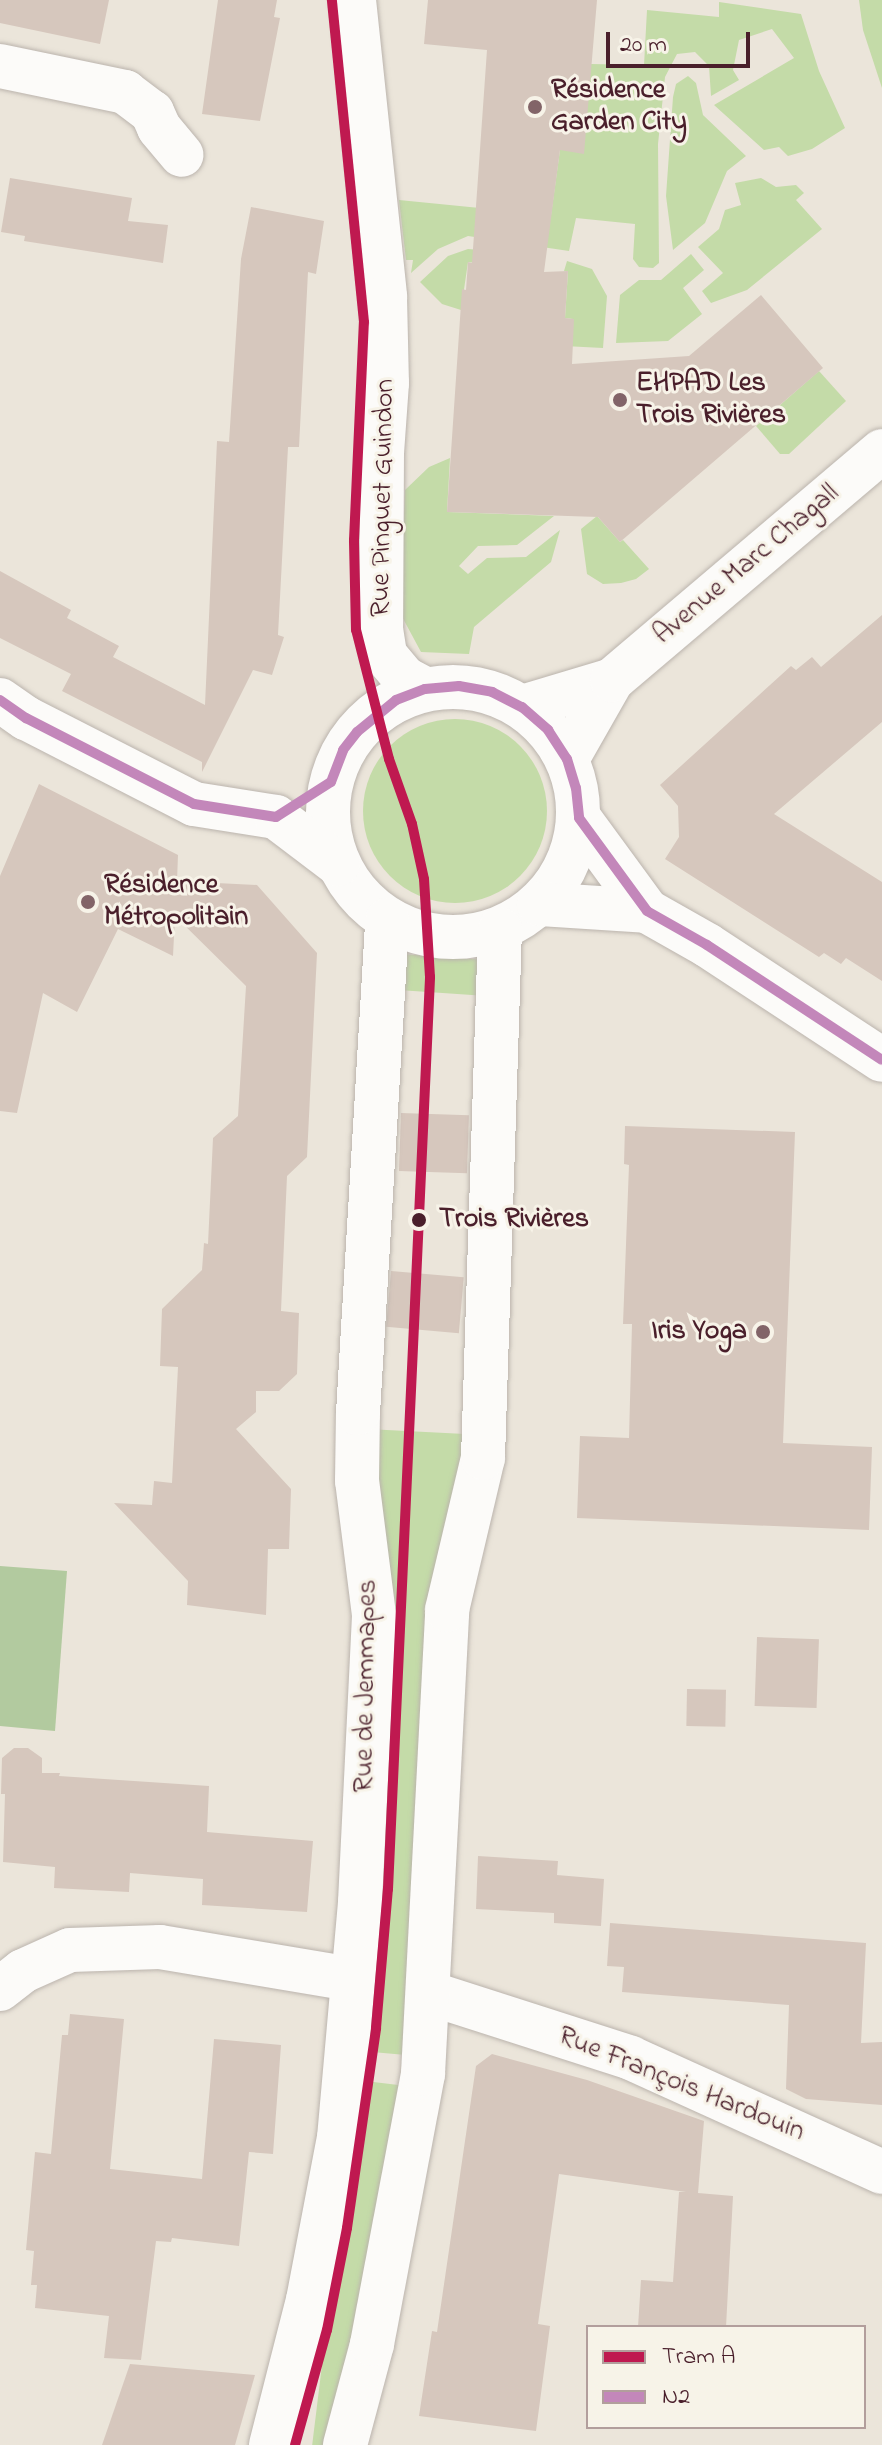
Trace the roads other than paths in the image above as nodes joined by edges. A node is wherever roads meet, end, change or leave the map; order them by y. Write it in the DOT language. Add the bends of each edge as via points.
graph roads {
  1 [pos="354,0"];
  2 [pos="0,66"];
  3 [pos="182,155"];
  4 [pos="882,451"];
  5 [pos="612,680"];
  6 [pos="425,689"];
  7 [pos="522,707"];
  8 [pos="9,721"];
  9 [pos="567,759"];
  10 [pos="331,782"];
  11 [pos="276,817"];
  12 [pos="579,818"];
  13 [pos="338,864"];
  14 [pos="539,904"];
  15 [pos="647,911"];
  16 [pos="387,920"];
  17 [pos="500,929"];
  18 [pos="882,1060"];
  19 [pos="352,1979"];
  20 [pos="0,1989"];
  21 [pos="429,1993"];
  22 [pos="882,2172"];
  23 [pos="271,2445"];
  24 [pos="345,2445"];
  1 -- 6 [label="street, Rue Pinguet Guindon" via="385,297 381,629 385,655 404,678"];
  2 -- 3 [label="street" via="125,92 152,112"];
  4 -- 5 [label="street, Avenue Marc Chagall"];
  5 -- 7 [label="street, Avenue Marc Chagall"];
  5 -- 9 [label="street, Avenue Marc Chagall"];
  6 -- 7 [label="street" via="459,686 492,692"];
  6 -- 10 [label="street" via="396,700 367,721 343,750"];
  7 -- 9 [label="street" via="548,730"];
  8 -- 11 [label="street" via="194,804"];
  9 -- 12 [label="street"];
  10 -- 11 [label="street"];
  10 -- 13 [label="street" via="327,824"];
  11 -- 13 [label="street"];
  12 -- 14 [label="street" via="559,879"];
  12 -- 15 [label="street"];
  13 -- 16 [label="street" via="359,896"];
  14 -- 15 [label="street"];
  14 -- 17 [label="street"];
  15 -- 18 [label="street"];
  16 -- 17 [label="street" via="423,934 462,938"];
  16 -- 19 [label="street, Rue de Jemmapes" via="358,1413 357,1481 374,1615"];
  17 -- 21 [label="street" via="483,1458 447,1610"];
  19 -- 20 [label="street" via="160,1947 70,1950 23,1971"];
  19 -- 23 [label="street, Rue de Jemmapes" via="339,2138 308,2300"];
  21 -- 22 [label="street, Rue François Hardouin" via="631,2058"];
  21 -- 24 [label="street" via="423,2074 372,2344"];
}
